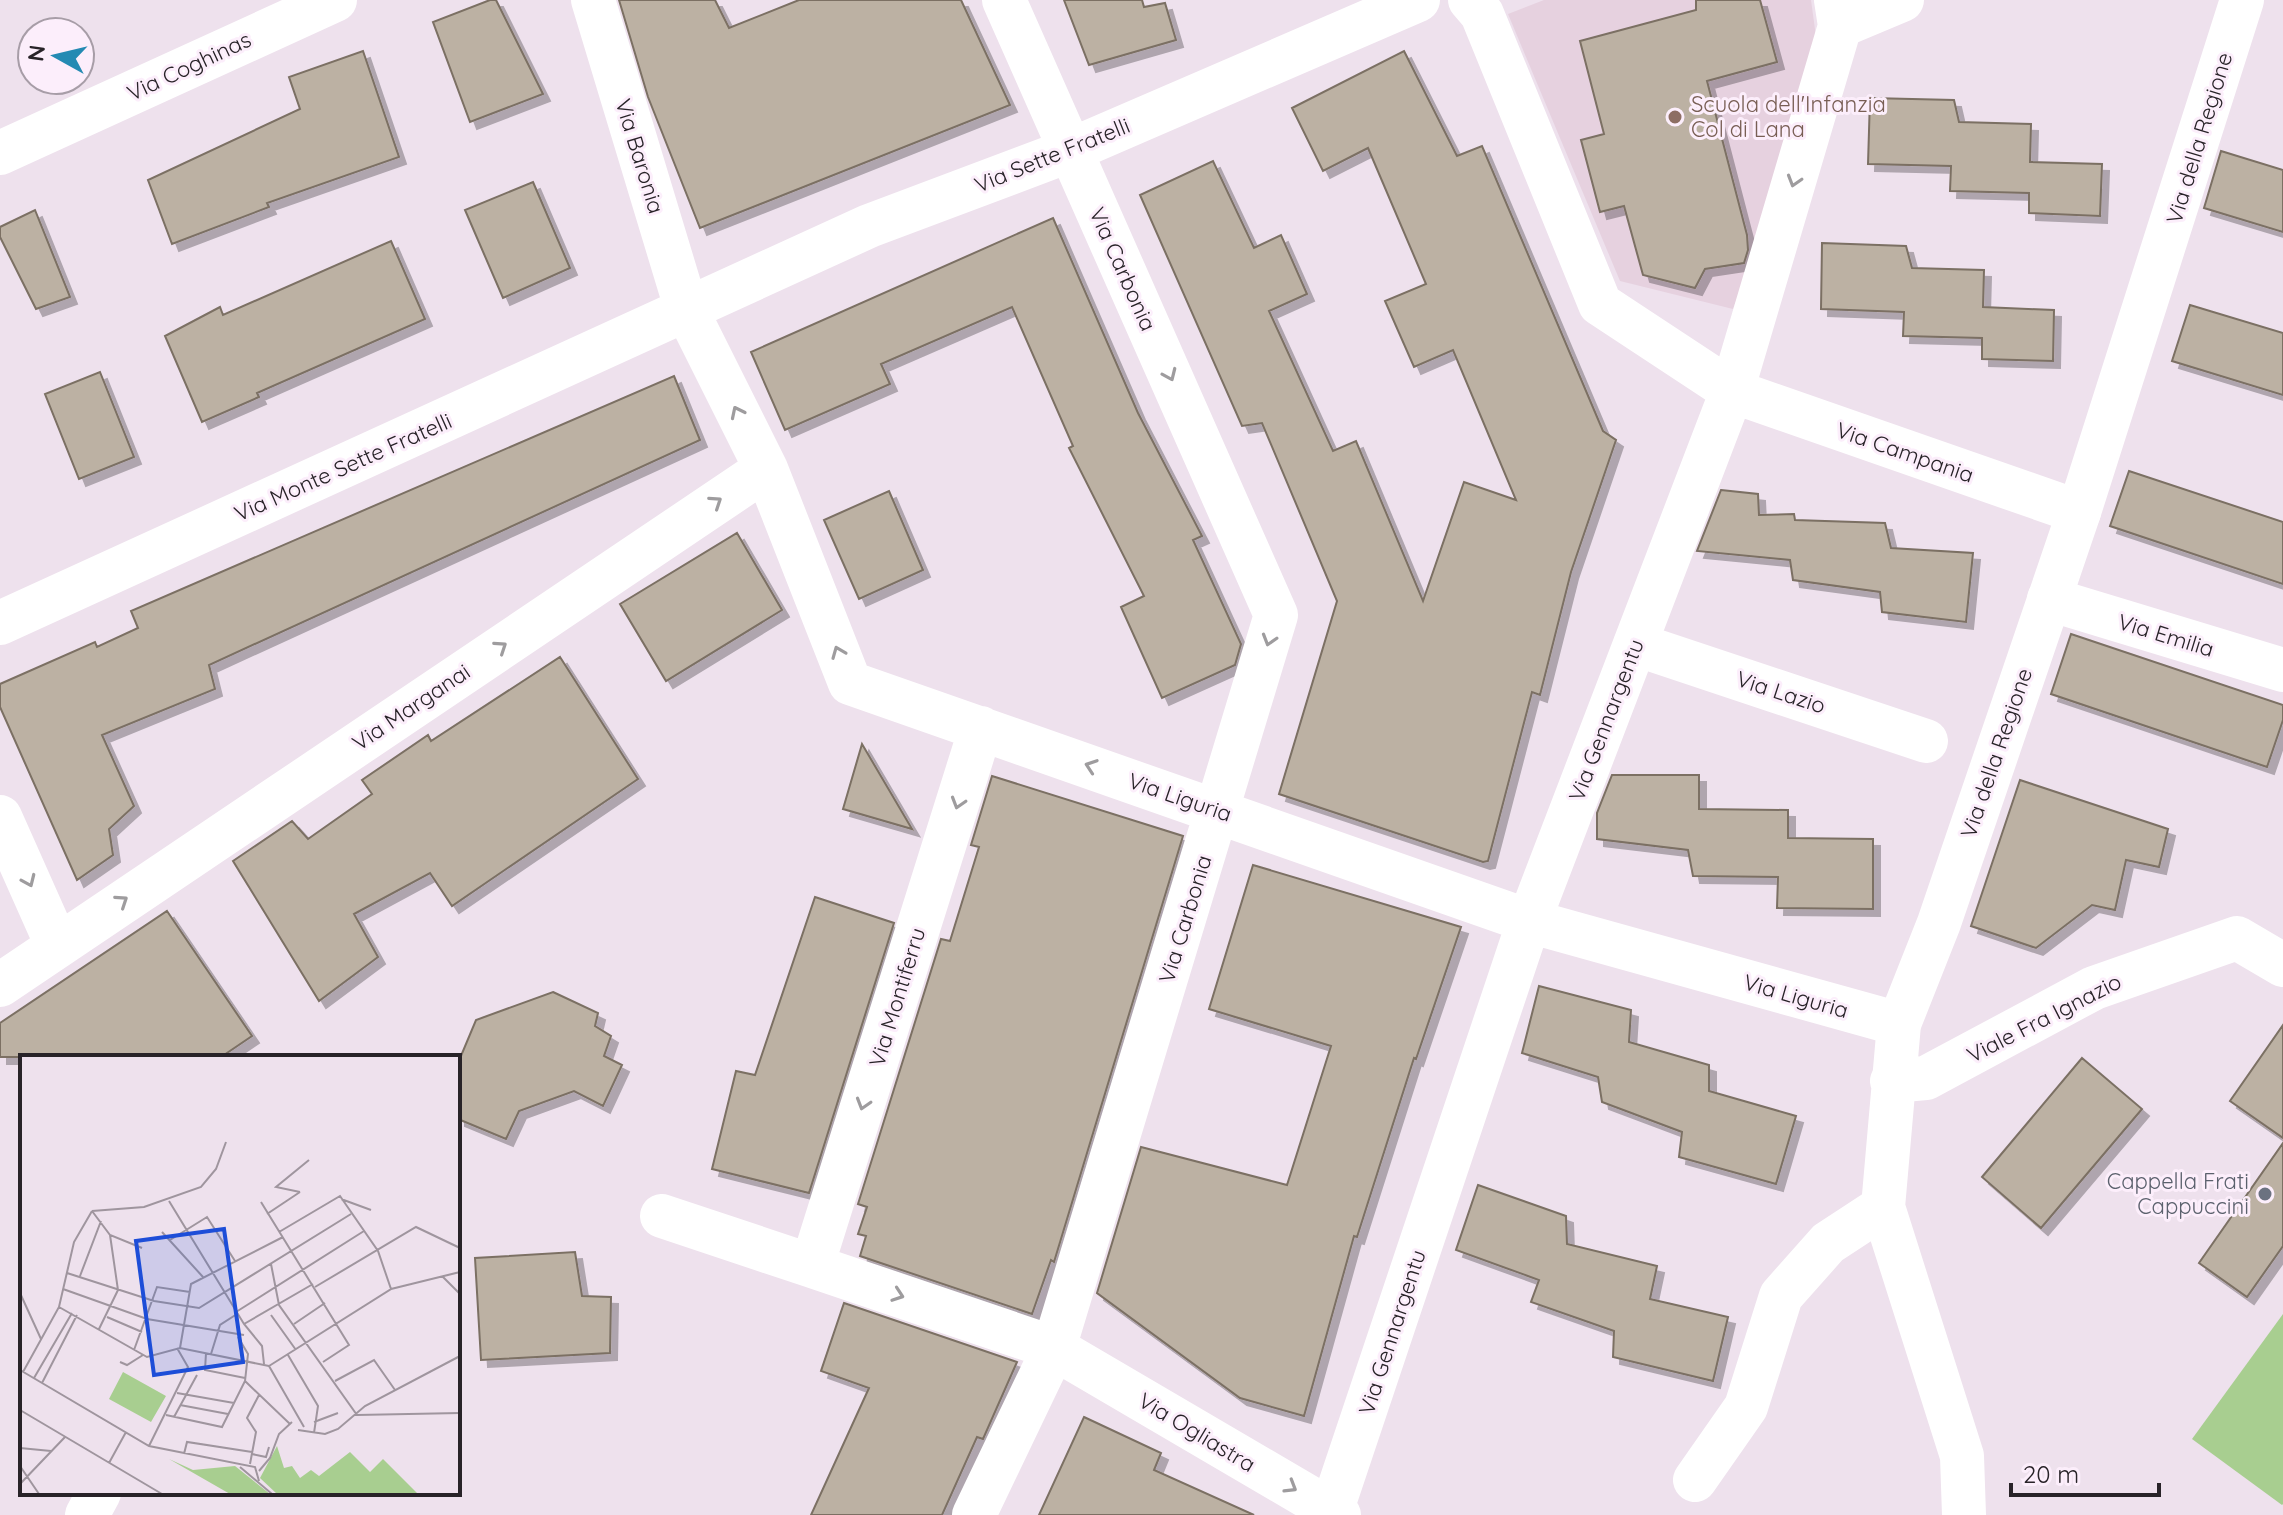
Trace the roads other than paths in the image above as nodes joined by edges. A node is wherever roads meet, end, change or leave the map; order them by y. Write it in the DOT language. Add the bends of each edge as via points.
graph roads {
  1 [pos="335,0"];
  2 [pos="593,0"];
  3 [pos="1004,0"];
  4 [pos="1418,0"];
  5 [pos="1470,0"];
  6 [pos="1902,0"];
  7 [pos="2242,0"];
  8 [pos="1838,13"];
  9 [pos="1071,150"];
  10 [pos="0,153"];
  11 [pos="687,311"];
  12 [pos="1732,391"];
  13 [pos="766,469"];
  14 [pos="2079,512"];
  15 [pos="2049,599"];
  16 [pos="0,623"];
  17 [pos="1635,644"];
  18 [pos="2283,670"];
  19 [pos="981,728"];
  20 [pos="1926,741"];
  21 [pos="1218,810"];
  22 [pos="0,817"];
  23 [pos="1529,921"];
  24 [pos="57,945"];
  25 [pos="2283,965"];
  26 [pos="0,985"];
  27 [pos="1899,1024"];
  28 [pos="1892,1081"];
  29 [pos="1883,1207"];
  30 [pos="662,1216"];
  31 [pos="812,1266"];
  32 [pos="1054,1348"];
  33 [pos="1695,1480"];
  34 [pos="98,1495"];
  35 [pos="1334,1514"];
  36 [pos="87,1515"];
  37 [pos="974,1515"];
  38 [pos="1964,1515"];
  1 -- 10 [label="street, Via Coghinas"];
  2 -- 11 [label="street, Via Baronia"];
  3 -- 9 [label="street, Via Carbonia"];
  4 -- 9 [label="street, Via Sette Fratelli"];
  5 -- 12 [label="street" via="1482,14 1600,304"];
  6 -- 8 [label="street"];
  7 -- 14 [label="street, Via della Regione"];
  8 -- 12 [label="street, Via Gennargentu, one-way"];
  9 -- 11 [label="street, Via Sette Fratelli" via="869,226"];
  9 -- 21 [label="street, Via Carbonia, one-way" via="1276,615"];
  13 -- 11 [label="street, Via Liguria, one-way"];
  11 -- 16 [label="street, Via Monte Sette Fratelli"];
  12 -- 14 [label="street, Via Campania"];
  12 -- 17 [label="street, Via Gennargentu"];
  19 -- 13 [label="street, Via Liguria, one-way" via="850,683"];
  24 -- 13 [label="street, Via Marganai, one-way"];
  14 -- 15 [label="street, Via della Regione"];
  15 -- 18 [label="street, Via Emilia"];
  15 -- 27 [label="street, Via della Regione" via="1939,923"];
  17 -- 20 [label="street, Via Lazio"];
  17 -- 23 [label="street, Via Gennargentu"];
  21 -- 19 [label="street, Via Liguria, one-way"];
  19 -- 31 [label="street, Via Montiferru, one-way"];
  21 -- 23 [label="street, Via Liguria"];
  21 -- 32 [label="street, Via Carbonia"];
  22 -- 24 [label="street, one-way"];
  23 -- 27 [label="street, Via Liguria"];
  23 -- 35 [label="street, Via Gennargentu"];
  24 -- 26 [label="street, Via Marganai"];
  25 -- 28 [label="street, Viale Fra Ignazio" via="2237,938 2094,988 1926,1078"];
  27 -- 28 [label="street, Via della Regione"];
  28 -- 29 [label="street, Via della Regione"];
  29 -- 33 [label="street" via="1828,1243 1781,1296 1746,1407"];
  29 -- 38 [label="street, Via della Regione" via="1962,1456"];
  30 -- 31 [label="street"];
  31 -- 32 [label="street, one-way"];
  32 -- 35 [label="street, Via Ogliastra, one-way"];
  32 -- 37 [label="street, Via Carbonia"];
  34 -- 36 [label="street"];
}
